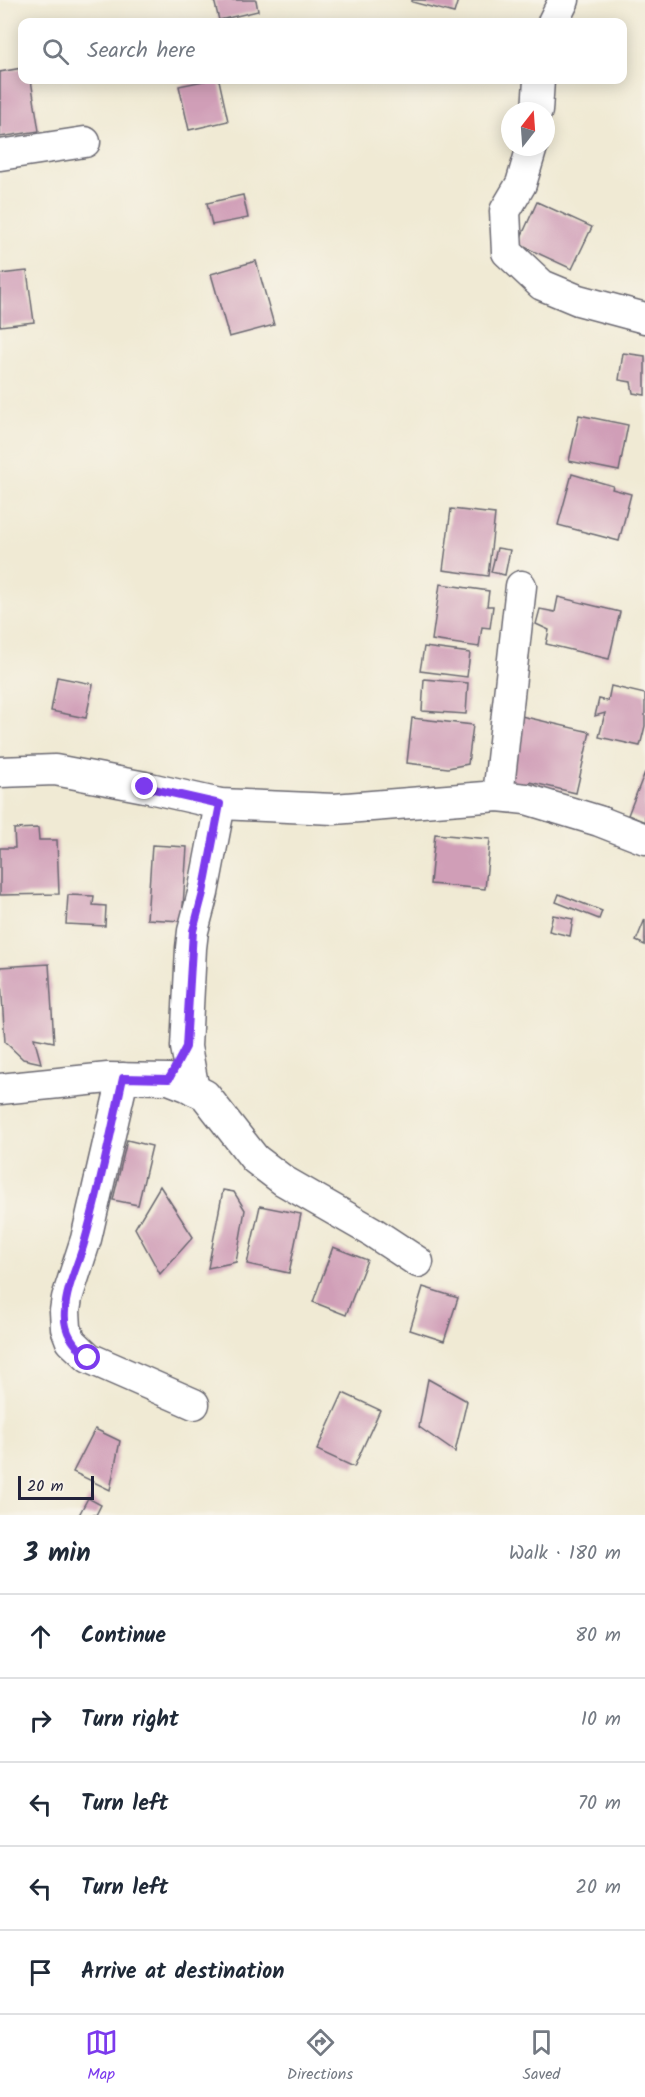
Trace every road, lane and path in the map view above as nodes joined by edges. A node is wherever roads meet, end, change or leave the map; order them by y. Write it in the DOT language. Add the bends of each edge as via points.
graph roads {
  1 [pos="564,0"];
  2 [pos="555,18"];
  3 [pos="539,84"];
  4 [pos="538,102"];
  5 [pos="85,141"];
  6 [pos="0,155"];
  7 [pos="529,156"];
  8 [pos="645,318"];
  9 [pos="521,586"];
  10 [pos="0,772"];
  11 [pos="498,796"];
  12 [pos="220,804"];
  13 [pos="645,839"];
  14 [pos="123,1078"];
  15 [pos="182,1084"];
  16 [pos="0,1089"];
  17 [pos="418,1262"];
  18 [pos="194,1404"];
  1 -- 2 [label="street"];
  3 -- 4 [label="street"];
  5 -- 6 [label="street"];
  7 -- 8 [label="street" via="521,184 505,211 507,252 542,285 578,300"];
  9 -- 11 [label="street"];
  10 -- 12 [label="street" via="55,770"];
  11 -- 12 [label="street" via="334,809"];
  11 -- 13 [label="street" via="588,818"];
  12 -- 15 [label="street" via="193,931"];
  14 -- 15 [label="street"];
  14 -- 16 [label="street"];
  14 -- 18 [label="street" via="86,1239 64,1311 66,1328 71,1341 88,1358"];
  15 -- 17 [label="street" via="205,1095 255,1159 284,1181"];
}
